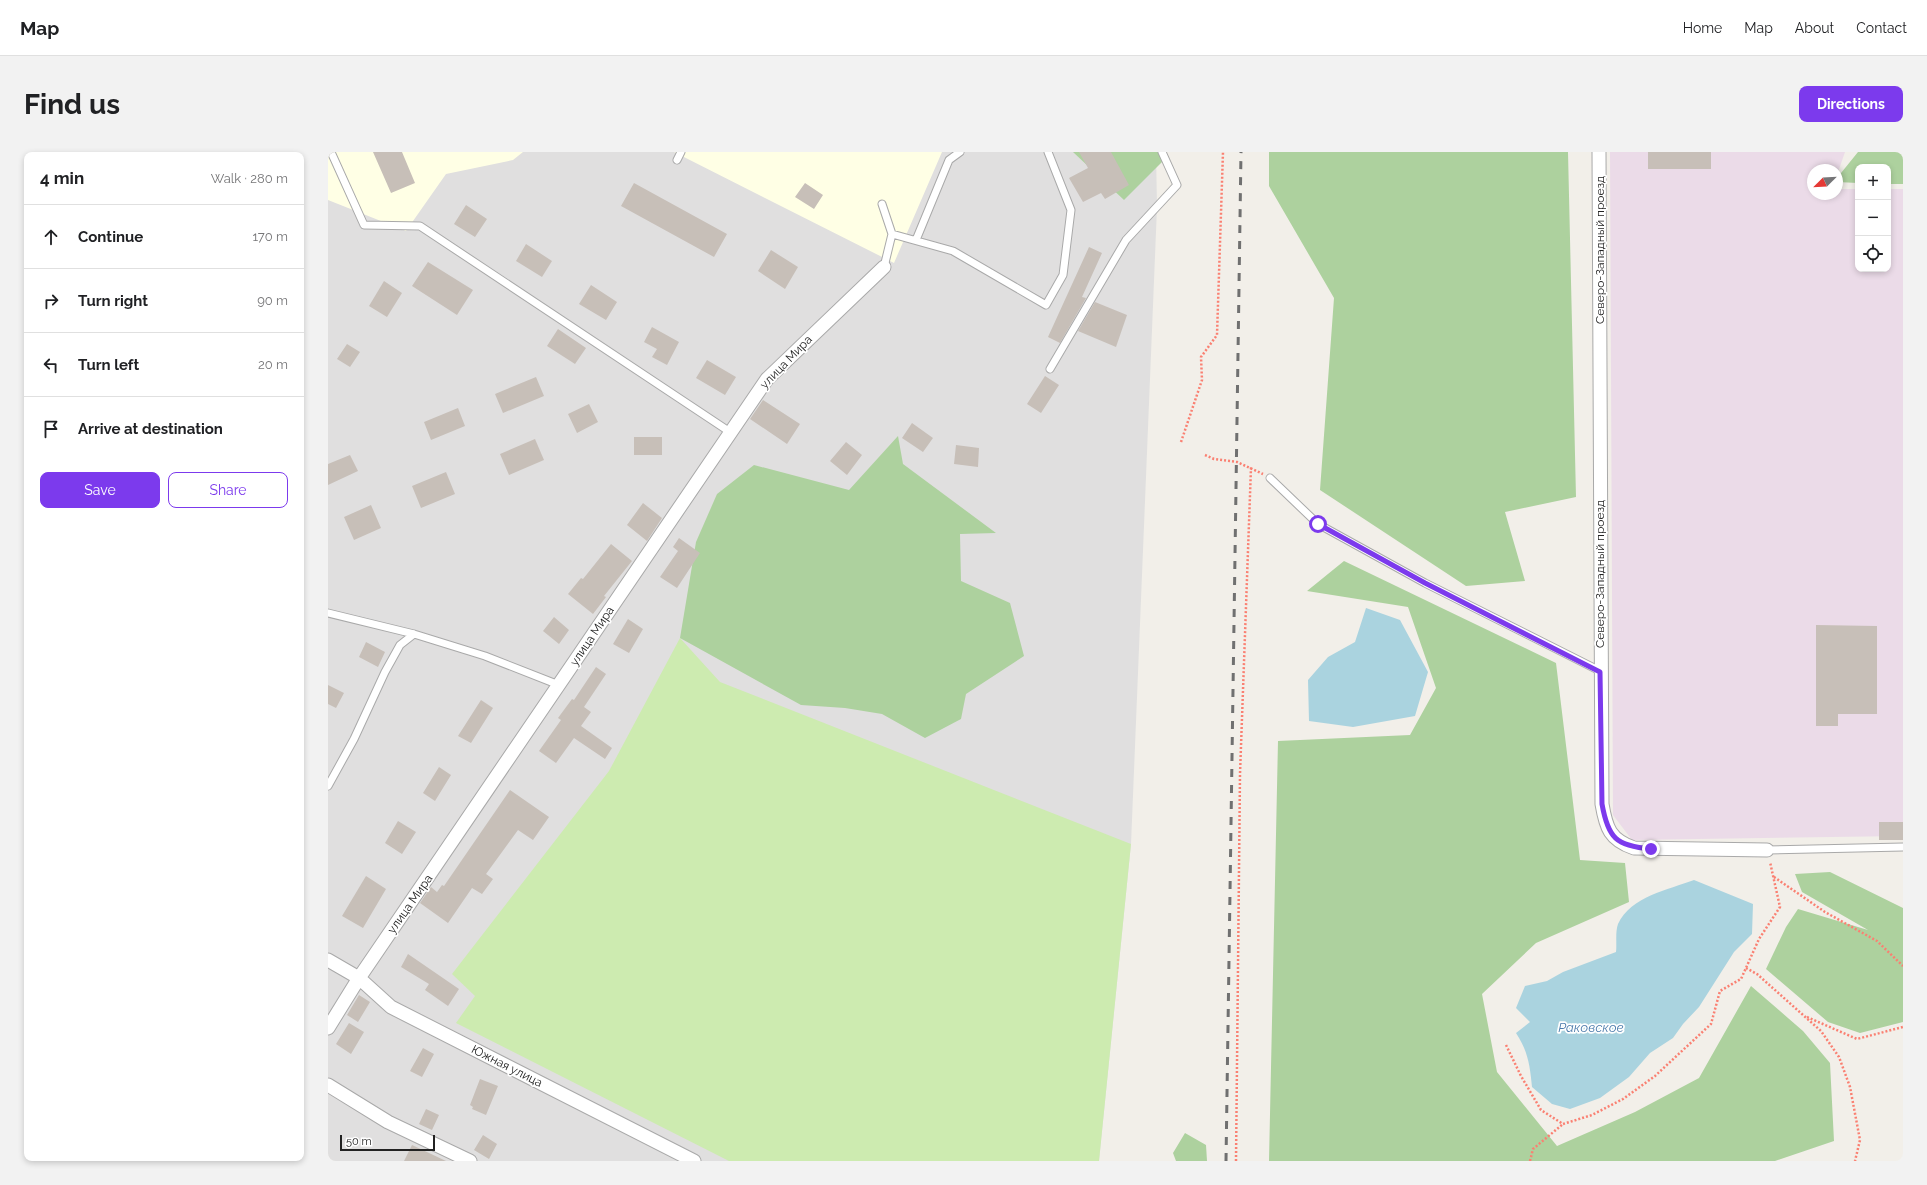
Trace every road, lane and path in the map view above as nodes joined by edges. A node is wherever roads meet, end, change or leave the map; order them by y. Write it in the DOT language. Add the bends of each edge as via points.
graph roads {
  1 [pos="331,152"];
  2 [pos="681,152"];
  3 [pos="960,152"];
  4 [pos="1048,152"];
  5 [pos="1162,152"];
  6 [pos="1223,152"];
  7 [pos="1600,152"];
  8 [pos="677,160"];
  9 [pos="882,204"];
  10 [pos="892,234"];
  11 [pos="916,240"];
  12 [pos="884,267"];
  13 [pos="1050,369"];
  14 [pos="730,432"];
  15 [pos="1181,442"];
  16 [pos="1205,455"];
  17 [pos="1251,467"];
  18 [pos="1270,478"];
  19 [pos="328,613"];
  20 [pos="414,634"];
  21 [pos="1600,672"];
  22 [pos="559,685"];
  23 [pos="328,786"];
  24 [pos="1903,847"];
  25 [pos="1767,850"];
  26 [pos="1773,877"];
  27 [pos="328,960"];
  28 [pos="1903,966"];
  29 [pos="1746,968"];
  30 [pos="359,978"];
  31 [pos="1804,1016"];
  32 [pos="328,1028"];
  33 [pos="1903,1028"];
  34 [pos="1506,1045"];
  35 [pos="328,1086"];
  36 [pos="1563,1124"];
  37 [pos="470,1161"];
  38 [pos="694,1161"];
  39 [pos="1236,1161"];
  40 [pos="1530,1161"];
  41 [pos="1855,1161"];
  1 -- 14 [label="lane" via="364,225 420,226"];
  2 -- 8 [label="lane"];
  3 -- 11 [label="lane" via="949,160"];
  4 -- 11 [label="lane" via="1071,210 1064,275 1046,305 953,251"];
  5 -- 13 [label="lane" via="1177,185 1126,240"];
  6 -- 15 [label="path" via="1217,335 1202,357 1202,380"];
  7 -- 21 [label="street, Северо-Западный проезд"];
  9 -- 10 [label="lane"];
  10 -- 11 [label="lane"];
  10 -- 12 [label="lane"];
  12 -- 14 [label="street, улица Мира" via="767,379"];
  14 -- 22 [label="street, улица Мира"];
  16 -- 17 [label="path"];
  17 -- 18 [label="path"];
  17 -- 39 [label="path" via="1240,774"];
  18 -- 21 [label="lane" via="1318,524 1425,583"];
  19 -- 20 [label="lane"];
  20 -- 22 [label="lane" via="485,656"];
  20 -- 23 [label="lane" via="400,645"];
  21 -- 25 [label="street, Северо-Западный проезд" via="1602,804 1608,828 1614,837 1622,844 1634,848"];
  22 -- 30 [label="street, улица Мира"];
  24 -- 25 [label="lane"];
  25 -- 26 [label="path"];
  26 -- 28 [label="path" via="1825,912 1877,941"];
  26 -- 29 [label="path" via="1780,907 1759,938"];
  27 -- 30 [label="street, Южная улица"];
  29 -- 31 [label="path" via="1757,974"];
  29 -- 36 [label="path" via="1741,979 1720,991 1711,1024 1655,1076 1623,1099 1592,1115"];
  30 -- 32 [label="street, улица Мира"];
  30 -- 38 [label="street, Южная улица" via="391,1007"];
  31 -- 33 [label="path" via="1858,1039"];
  31 -- 41 [label="path" via="1821,1031 1839,1057 1848,1081 1860,1140"];
  34 -- 36 [label="path" via="1541,1110"];
  35 -- 37 [label="street" via="388,1122"];
  36 -- 40 [label="path" via="1533,1149"];
}
